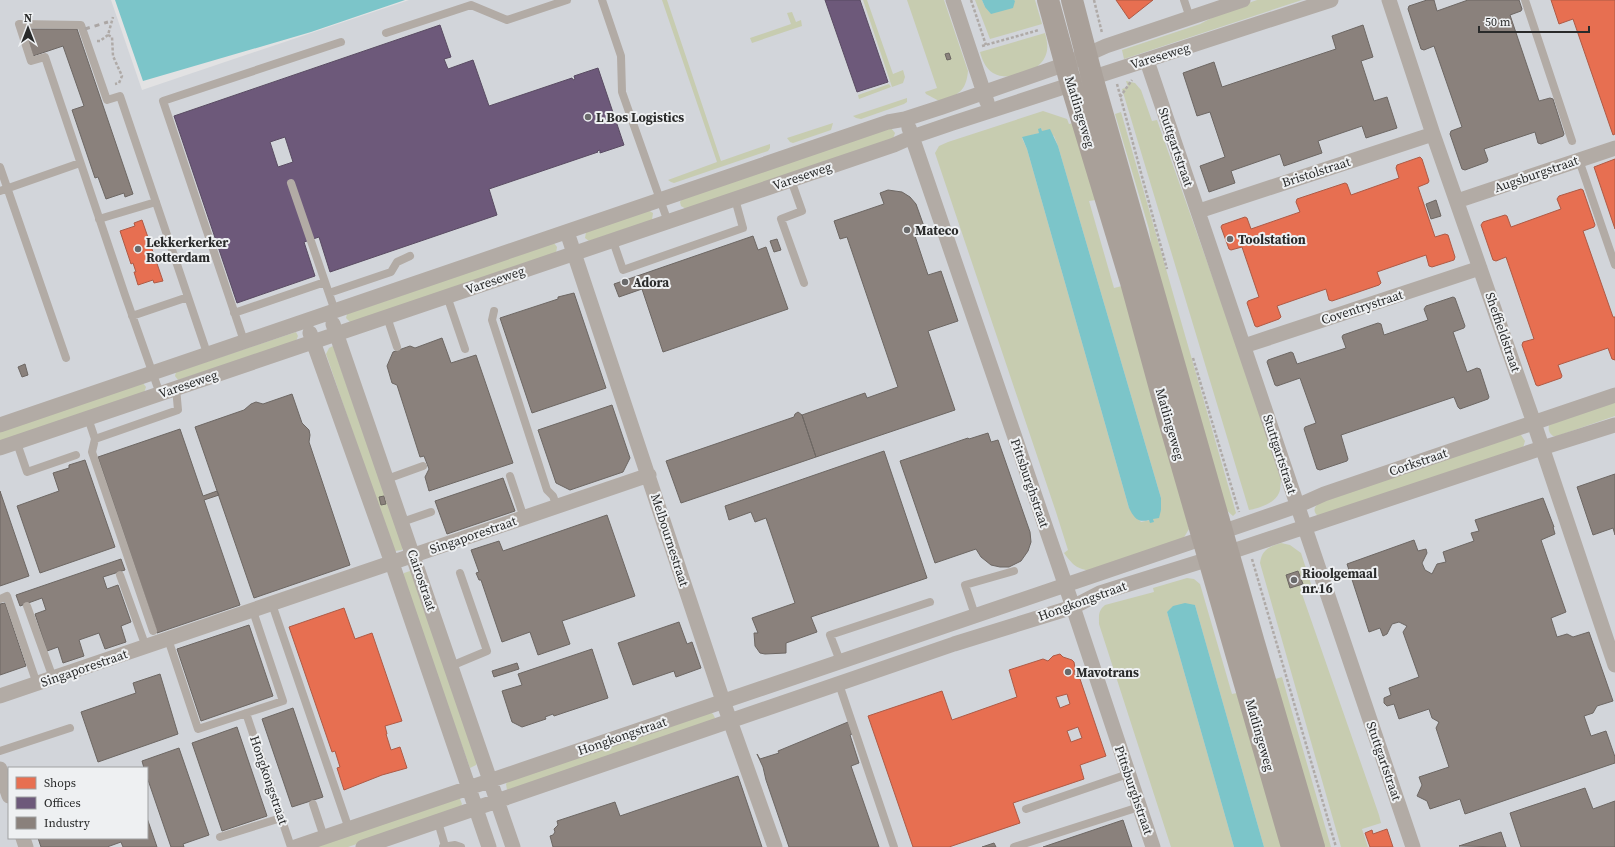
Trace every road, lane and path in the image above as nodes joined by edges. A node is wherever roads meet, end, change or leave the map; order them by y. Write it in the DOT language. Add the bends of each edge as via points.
graph roads {
  1 [pos="567,0"];
  2 [pos="602,0"];
  3 [pos="953,0"];
  4 [pos="971,0"];
  5 [pos="1048,0"];
  6 [pos="1094,0"];
  7 [pos="1184,0"];
  8 [pos="1243,0"];
  9 [pos="1331,0"];
  10 [pos="1389,0"];
  11 [pos="1525,0"];
  12 [pos="1082,11"];
  13 [pos="113,17"];
  14 [pos="1190,18"];
  15 [pos="1056,26"];
  16 [pos="386,33"];
  17 [pos="108,35"];
  18 [pos="85,37"];
  19 [pos="341,42"];
  20 [pos="986,45"];
  21 [pos="1106,46"];
  22 [pos="970,51"];
  23 [pos="1087,55"];
  24 [pos="1147,61"];
  25 [pos="1113,70"];
  26 [pos="1069,74"];
  27 [pos="1092,77"];
  28 [pos="104,91"];
  29 [pos="984,93"];
  30 [pos="990,111"];
  31 [pos="905,119"];
  32 [pos="1433,134"];
  33 [pos="912,137"];
  34 [pos="1572,141"];
  35 [pos="1615,148"];
  36 [pos="1579,160"];
  37 [pos="80,163"];
  38 [pos="0,167"];
  39 [pos="791,180"];
  40 [pos="291,183"];
  41 [pos="4,189"];
  42 [pos="734,199"];
  43 [pos="660,201"];
  44 [pos="1457,201"];
  45 [pos="156,202"];
  46 [pos="1198,211"];
  47 [pos="99,219"];
  48 [pos="668,222"];
  49 [pos="567,232"];
  50 [pos="613,241"];
  51 [pos="574,254"];
  52 [pos="410,256"];
  53 [pos="1615,265"];
  54 [pos="1480,268"];
  55 [pos="1168,271"];
  56 [pos="325,282"];
  57 [pos="804,284"];
  58 [pos="329,292"];
  59 [pos="447,296"];
  60 [pos="188,297"];
  61 [pos="494,311"];
  62 [pos="333,312"];
  63 [pos="234,313"];
  64 [pos="132,316"];
  65 [pos="387,317"];
  66 [pos="306,320"];
  67 [pos="337,334"];
  68 [pos="313,341"];
  69 [pos="244,342"];
  70 [pos="1244,346"];
  71 [pos="397,347"];
  72 [pos="465,349"];
  73 [pos="208,353"];
  74 [pos="1192,353"];
  75 [pos="66,358"];
  76 [pos="153,372"];
  77 [pos="176,388"];
  78 [pos="160,394"];
  79 [pos="1615,395"];
  80 [pos="88,418"];
  81 [pos="1534,423"];
  82 [pos="0,425"];
  83 [pos="1615,425"];
  84 [pos="95,439"];
  85 [pos="17,443"];
  86 [pos="0,448"];
  87 [pos="1542,448"];
  88 [pos="76,455"];
  89 [pos="423,466"];
  90 [pos="510,476"];
  91 [pos="649,476"];
  92 [pos="387,479"];
  93 [pos="1297,506"];
  94 [pos="557,507"];
  95 [pos="431,512"];
  96 [pos="524,518"];
  97 [pos="402,522"];
  98 [pos="1242,525"];
  99 [pos="1304,527"];
  100 [pos="1212,534"];
  101 [pos="1229,553"];
  102 [pos="414,556"];
  103 [pos="392,563"];
  104 [pos="1014,571"];
  105 [pos="460,573"];
  106 [pos="120,575"];
  107 [pos="1065,585"];
  108 [pos="0,599"];
  109 [pos="930,602"];
  110 [pos="272,604"];
  111 [pos="27,606"];
  112 [pos="1073,607"];
  113 [pos="253,611"];
  114 [pos="975,615"];
  115 [pos="948,624"];
  116 [pos="153,630"];
  117 [pos="168,639"];
  118 [pos="954,644"];
  119 [pos="146,647"];
  120 [pos="840,661"];
  121 [pos="1615,665"];
  122 [pos="451,666"];
  123 [pos="52,678"];
  124 [pos="37,684"];
  125 [pos="839,684"];
  126 [pos="0,696"];
  127 [pos="723,701"];
  128 [pos="246,713"];
  129 [pos="731,722"];
  130 [pos="70,728"];
  131 [pos="0,751"];
  132 [pos="0,769"];
  133 [pos="1128,774"];
  134 [pos="490,781"];
  135 [pos="468,788"];
  136 [pos="8,793"];
  137 [pos="497,801"];
  138 [pos="312,804"];
  139 [pos="1139,807"];
  140 [pos="475,809"];
  141 [pos="1026,809"];
  142 [pos="281,818"];
  143 [pos="438,822"];
  144 [pos="349,829"];
  145 [pos="220,837"];
  146 [pos="324,837"];
  147 [pos="444,846"];
  148 [pos="291,847"];
  149 [pos="295,847"];
  150 [pos="363,847"];
  151 [pos="461,847"];
  152 [pos="489,847"];
  153 [pos="513,847"];
  154 [pos="776,847"];
  155 [pos="894,847"];
  156 [pos="1014,847"];
  157 [pos="1153,847"];
  158 [pos="1292,847"];
  159 [pos="1314,847"];
  160 [pos="1336,847"];
  161 [pos="1413,847"];
  1 -- 16 [label="lane" via="507,20 471,5"];
  2 -- 43 [label="lane" via="620,56 622,92"];
  3 -- 22 [label="street"];
  4 -- 20 [label="path"];
  5 -- 15 [label="main road, Matlingeweg"];
  6 -- 12 [label="path"];
  7 -- 14 [label="lane"];
  8 -- 14 [label="street, Vareseweg"];
  9 -- 24 [label="street, Vareseweg"];
  10 -- 32 [label="street, Sheffieldstraat"];
  11 -- 34 [label="lane"];
  12 -- 21 [label="path"];
  12 -- 23 [label="main road, Matlingeweg"];
  13 -- 17 [label="path"];
  14 -- 21 [label="street, Vareseweg"];
  15 -- 20 [label="path"];
  15 -- 26 [label="main road, Matlingeweg"];
  17 -- 18 [label="path" via="100,41"];
  17 -- 28 [label="path" via="112,37 113,56 122,76 120,83"];
  18 -- 28 [label="lane"];
  18 -- 37 [label="lane" via="81,25 19,24 31,61 45,56"];
  19 -- 63 [label="lane" via="163,101"];
  20 -- 22 [label="path"];
  21 -- 23 [label="street, Vareseweg"];
  22 -- 29 [label="street"];
  23 -- 26 [label="street, Vareseweg"];
  23 -- 27 [label="main road, Matlingeweg"];
  24 -- 25 [label="street, Vareseweg"];
  24 -- 46 [label="street, Stuttgartstraat"];
  25 -- 27 [label="street, Vareseweg"];
  25 -- 55 [label="path"];
  26 -- 27 [label="street, Vareseweg"];
  26 -- 29 [label="street, Vareseweg"];
  26 -- 30 [label="street, Vareseweg"];
  26 -- 100 [label="main road, Matlingeweg" via="1131,282"];
  27 -- 100 [label="main road, Matlingeweg"];
  28 -- 45 [label="lane" via="107,100 120,96"];
  29 -- 30 [label="street"];
  29 -- 31 [label="street, Vareseweg"];
  30 -- 33 [label="street, Vareseweg"];
  31 -- 33 [label="street, Pittsburghstraat"];
  31 -- 43 [label="street, Vareseweg" via="888,122"];
  32 -- 44 [label="street, Sheffieldstraat"];
  32 -- 46 [label="street, Bristolstraat"];
  33 -- 39 [label="street, Vareseweg"];
  33 -- 107 [label="street, Pittsburghstraat"];
  35 -- 36 [label="street, Augsburgstraat"];
  36 -- 44 [label="street, Augsburgstraat"];
  36 -- 53 [label="lane"];
  37 -- 41 [label="lane"];
  37 -- 47 [label="lane"];
  38 -- 41 [label="lane"];
  39 -- 42 [label="street, Vareseweg"];
  39 -- 57 [label="lane" via="802,211 781,219"];
  40 -- 56 [label="lane"];
  41 -- 75 [label="lane"];
  42 -- 48 [label="street, Vareseweg"];
  42 -- 50 [label="lane" via="743,228 623,270"];
  43 -- 48 [label="lane"];
  43 -- 49 [label="street, Vareseweg"];
  44 -- 54 [label="street, Sheffieldstraat"];
  45 -- 47 [label="lane"];
  45 -- 60 [label="lane"];
  46 -- 70 [label="street, Stuttgartstraat"];
  47 -- 64 [label="lane"];
  48 -- 50 [label="street, Vareseweg"];
  49 -- 51 [label="street, Melbournestraat"];
  49 -- 62 [label="street, Vareseweg"];
  50 -- 51 [label="street, Vareseweg"];
  51 -- 59 [label="street, Vareseweg"];
  51 -- 91 [label="street, Melbournestraat"];
  52 -- 58 [label="lane" via="397,262 391,272"];
  54 -- 70 [label="street, Coventrystraat"];
  54 -- 81 [label="street, Sheffieldstraat"];
  56 -- 58 [label="lane"];
  56 -- 63 [label="lane"];
  58 -- 62 [label="lane"];
  59 -- 65 [label="street, Vareseweg"];
  59 -- 72 [label="lane"];
  60 -- 64 [label="lane"];
  60 -- 73 [label="lane"];
  61 -- 94 [label="lane" via="492,320 547,490 553,496"];
  62 -- 66 [label="street, Vareseweg"];
  62 -- 67 [label="street, Cairostraat"];
  63 -- 69 [label="lane"];
  64 -- 76 [label="lane"];
  65 -- 67 [label="street, Vareseweg"];
  65 -- 71 [label="lane"];
  66 -- 68 [label="street, Cairostraat"];
  66 -- 69 [label="street, Vareseweg"];
  67 -- 68 [label="street, Vareseweg"];
  67 -- 92 [label="street, Cairostraat"];
  68 -- 77 [label="street, Vareseweg"];
  68 -- 103 [label="street, Cairostraat"];
  69 -- 73 [label="street, Vareseweg"];
  70 -- 93 [label="street, Stuttgartstraat"];
  73 -- 76 [label="street, Vareseweg"];
  74 -- 98 [label="path"];
  76 -- 78 [label="lane"];
  76 -- 82 [label="street, Vareseweg"];
  77 -- 78 [label="street, Vareseweg"];
  77 -- 84 [label="lane" via="178,410"];
  78 -- 80 [label="street, Vareseweg"];
  79 -- 81 [label="street, Corkstraat"];
  80 -- 84 [label="lane"];
  80 -- 85 [label="street, Vareseweg"];
  81 -- 87 [label="street, Sheffieldstraat"];
  81 -- 93 [label="street, Corkstraat" via="1324,494"];
  83 -- 87 [label="street, Corkstraat"];
  84 -- 116 [label="lane" via="92,452"];
  85 -- 86 [label="street, Vareseweg"];
  85 -- 88 [label="lane" via="27,472"];
  87 -- 99 [label="street, Corkstraat"];
  87 -- 121 [label="street, Sheffieldstraat"];
  89 -- 92 [label="lane"];
  90 -- 96 [label="lane"];
  91 -- 94 [label="street, Singaporestraat"];
  91 -- 127 [label="street, Melbournestraat"];
  92 -- 97 [label="street, Cairostraat"];
  93 -- 98 [label="street, Corkstraat"];
  93 -- 99 [label="street, Stuttgartstraat"];
  94 -- 96 [label="street, Singaporestraat"];
  95 -- 97 [label="lane"];
  96 -- 102 [label="street, Singaporestraat"];
  97 -- 102 [label="street, Cairostraat"];
  98 -- 100 [label="street, Corkstraat"];
  99 -- 101 [label="street, Corkstraat"];
  99 -- 161 [label="street, Stuttgartstraat"];
  100 -- 101 [label="main road, Matlingeweg"];
  100 -- 107 [label="street, Hongkongstraat"];
  101 -- 112 [label="street, Hongkongstraat" via="1100,593"];
  101 -- 158 [label="main road, Matlingeweg"];
  101 -- 159 [label="main road, Matlingeweg"];
  101 -- 160 [label="path"];
  102 -- 103 [label="street, Singaporestraat"];
  102 -- 122 [label="street, Cairostraat"];
  103 -- 110 [label="street, Singaporestraat"];
  103 -- 135 [label="street, Cairostraat"];
  104 -- 114 [label="lane" via="965,585"];
  105 -- 122 [label="lane" via="487,651"];
  106 -- 119 [label="lane"];
  107 -- 112 [label="street, Pittsburghstraat"];
  107 -- 114 [label="street, Hongkongstraat"];
  108 -- 124 [label="lane" via="8,596"];
  109 -- 120 [label="lane" via="830,635"];
  110 -- 113 [label="street, Singaporestraat"];
  110 -- 144 [label="lane"];
  111 -- 123 [label="lane"];
  112 -- 118 [label="street, Hongkongstraat"];
  112 -- 133 [label="street, Pittsburghstraat"];
  113 -- 117 [label="street, Singaporestraat"];
  113 -- 128 [label="lane" via="283,701"];
  114 -- 115 [label="street, Hongkongstraat"];
  115 -- 118 [label="street"];
  115 -- 120 [label="street, Hongkongstraat"];
  117 -- 119 [label="street, Singaporestraat"];
  117 -- 128 [label="lane" via="198,729"];
  118 -- 125 [label="street, Hongkongstraat"];
  119 -- 123 [label="street, Singaporestraat"];
  120 -- 127 [label="street, Hongkongstraat"];
  122 -- 134 [label="street, Cairostraat"];
  123 -- 124 [label="street, Singaporestraat"];
  124 -- 126 [label="street, Singaporestraat"];
  125 -- 129 [label="street, Hongkongstraat"];
  125 -- 155 [label="lane"];
  127 -- 129 [label="street, Melbournestraat"];
  127 -- 134 [label="street, Hongkongstraat"];
  128 -- 142 [label="lane, Hongkongstraat"];
  129 -- 137 [label="street, Hongkongstraat"];
  129 -- 154 [label="street, Melbournestraat"];
  130 -- 131 [label="lane"];
  132 -- 136 [label="street"];
  133 -- 139 [label="street, Pittsburghstraat"];
  133 -- 141 [label="lane"];
  134 -- 135 [label="street, Hongkongstraat"];
  134 -- 137 [label="street, Cairostraat"];
  135 -- 140 [label="street, Cairostraat"];
  135 -- 144 [label="street, Hongkongstraat"];
  137 -- 140 [label="street, Hongkongstraat"];
  137 -- 153 [label="street, Cairostraat"];
  138 -- 146 [label="lane"];
  139 -- 156 [label="lane"];
  139 -- 157 [label="street, Pittsburghstraat"];
  140 -- 143 [label="street, Hongkongstraat"];
  140 -- 152 [label="street, Cairostraat"];
  142 -- 145 [label="lane"];
  142 -- 148 [label="lane, Hongkongstraat"];
  143 -- 147 [label="lane"];
  143 -- 150 [label="street, Hongkongstraat"];
  144 -- 146 [label="street, Hongkongstraat"];
  146 -- 149 [label="street, Hongkongstraat"];
  147 -- 151 [label="lane" via="456,844"];
}
